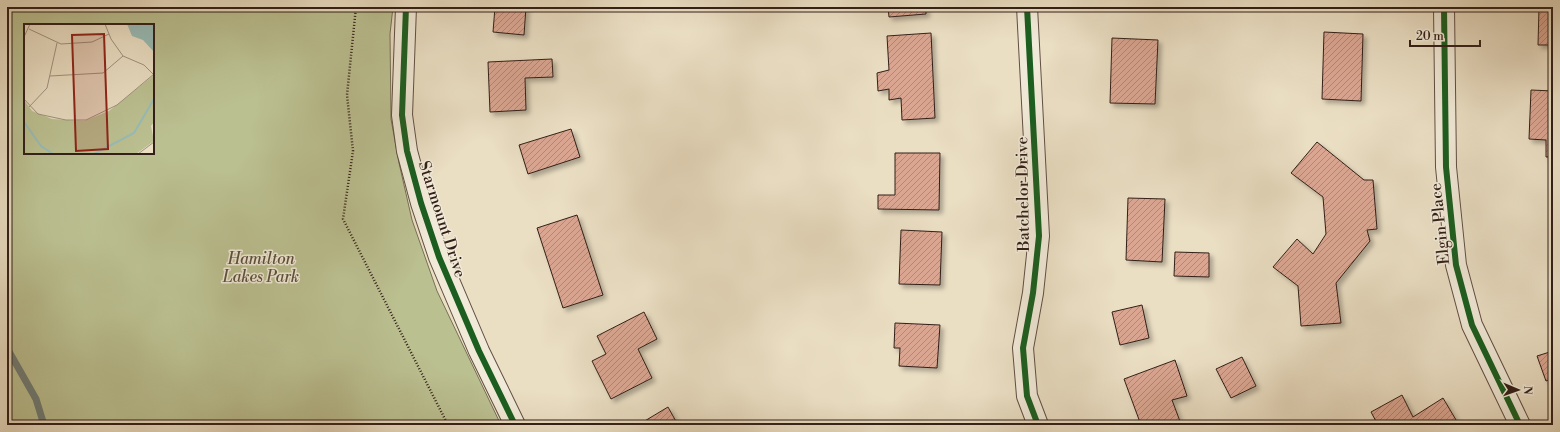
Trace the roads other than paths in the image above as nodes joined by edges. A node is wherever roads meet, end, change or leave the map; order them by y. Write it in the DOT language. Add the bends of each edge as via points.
graph roads {
  1 [pos="406,7"];
  2 [pos="1027,7"];
  3 [pos="1444,7"];
  4 [pos="515,425"];
  5 [pos="1038,425"];
  6 [pos="1520,425"];
  1 -- 4 [label="street, Starmount Drive" via="402,116 407,151 440,257 479,351"];
  2 -- 5 [label="street, Batchelor Drive" via="1039,236 1033,293 1023,348 1027,396"];
  3 -- 6 [label="street, Elgin Place" via="1446,167 1456,266 1472,325"];
}
